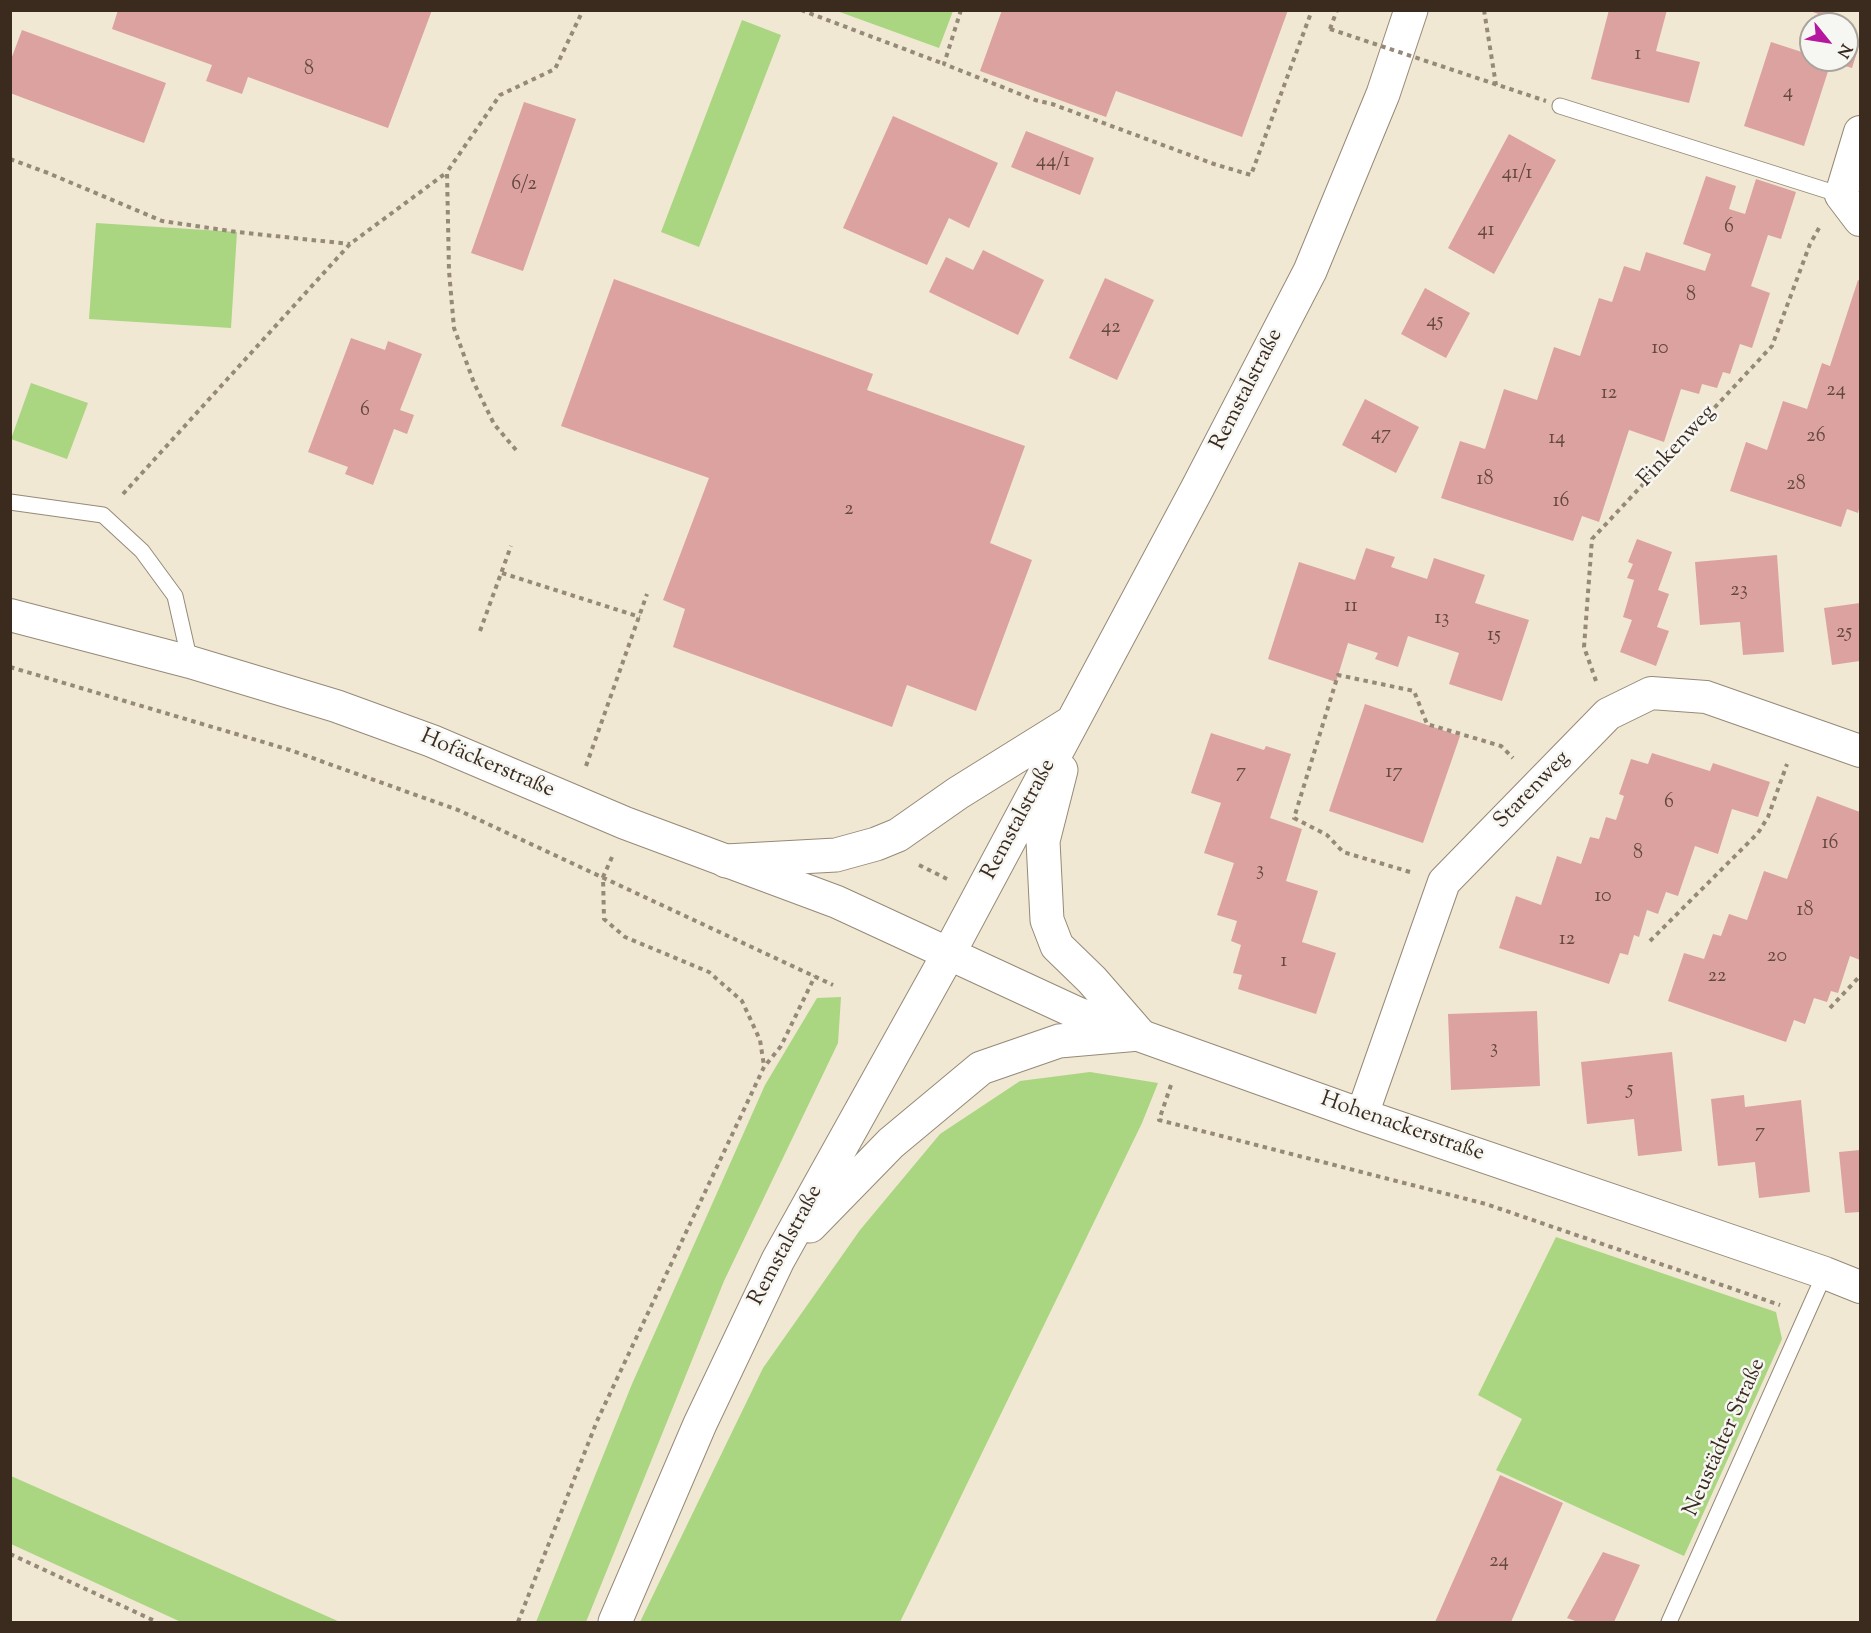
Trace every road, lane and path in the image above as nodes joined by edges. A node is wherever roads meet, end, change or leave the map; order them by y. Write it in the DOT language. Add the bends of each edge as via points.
graph roads {
  1 [pos="582,10"];
  2 [pos="801,10"];
  3 [pos="961,10"];
  4 [pos="1312,10"];
  5 [pos="1336,10"];
  6 [pos="1411,10"];
  7 [pos="1484,10"];
  8 [pos="944,64"];
  9 [pos="1496,85"];
  10 [pos="1553,104"];
  11 [pos="1860,132"];
  12 [pos="10,159"];
  13 [pos="447,172"];
  14 [pos="1840,195"];
  15 [pos="1860,220"];
  16 [pos="350,244"];
  17 [pos="516,450"];
  18 [pos="10,502"];
  19 [pos="103,515"];
  20 [pos="511,546"];
  21 [pos="502,573"];
  22 [pos="647,594"];
  23 [pos="10,615"];
  24 [pos="640,617"];
  25 [pos="480,631"];
  26 [pos="190,662"];
  27 [pos="10,666"];
  28 [pos="1608,714"];
  29 [pos="1073,721"];
  30 [pos="1799,730"];
  31 [pos="593,748"];
  32 [pos="1860,751"];
  33 [pos="1538,785"];
  34 [pos="625,823"];
  35 [pos="726,861"];
  36 [pos="603,877"];
  37 [pos="1444,882"];
  38 [pos="1650,941"];
  39 [pos="950,953"];
  40 [pos="815,976"];
  41 [pos="1860,976"];
  42 [pos="833,985"];
  43 [pos="1830,1008"];
  44 [pos="1138,1034"];
  45 [pos="764,1067"];
  46 [pos="1362,1115"];
  47 [pos="1160,1120"];
  48 [pos="778,1260"];
  49 [pos="1825,1273"];
  50 [pos="1860,1287"];
  51 [pos="1807,1314"];
  52 [pos="10,1554"];
  53 [pos="157,1623"];
  54 [pos="518,1623"];
  55 [pos="615,1623"];
  56 [pos="1669,1623"];
  1 -- 13 [label="path" via="555,69 500,95"];
  2 -- 8 [label="path"];
  3 -- 8 [label="path"];
  4 -- 8 [label="path" via="1251,175"];
  5 -- 9 [label="path, bridge" via="1330,29"];
  6 -- 29 [label="street, Remstalstraße" via="1383,94 1310,271"];
  7 -- 9 [label="path"];
  9 -- 10 [label="path, bridge"];
  10 -- 14 [label="lane"];
  11 -- 14 [label="street"];
  12 -- 16 [label="path" via="162,221"];
  13 -- 16 [label="path"];
  13 -- 17 [label="path" via="454,328 494,424"];
  14 -- 15 [label="street"];
  14 -- 28 [label="path, Finkenweg" via="1810,244 1772,346 1592,539 1584,647"];
  16 -- 19 [label="path"];
  18 -- 19 [label="lane"];
  19 -- 26 [label="lane" via="142,551 175,596"];
  20 -- 21 [label="path"];
  21 -- 24 [label="path"];
  21 -- 25 [label="path"];
  22 -- 24 [label="path"];
  23 -- 26 [label="street, Hofäckerstraße"];
  24 -- 31 [label="path"];
  26 -- 34 [label="street, Hofäckerstraße" via="336,706 432,741"];
  27 -- 36 [label="path" via="290,750 458,810"];
  28 -- 30 [label="street, Starenweg" via="1651,693 1706,697"];
  28 -- 33 [label="street, Starenweg"];
  29 -- 35 [label="street" via="898,835 876,844 836,855"];
  29 -- 39 [label="street, Remstalstraße"];
  29 -- 44 [label="street" via="1043,841 1047,920 1057,946"];
  30 -- 32 [label="street, Starenweg"];
  30 -- 38 [label="path" via="1768,817 1758,833"];
  33 -- 37 [label="street, Starenweg"];
  33 -- 37 [label="path" via="1501,746 1427,724 1414,692 1338,675 1294,818 1327,835 1343,852"];
  34 -- 35 [label="street, Hofäckerstraße"];
  34 -- 36 [label="path"];
  35 -- 39 [label="street, Hofäckerstraße" via="837,902"];
  36 -- 40 [label="path"];
  36 -- 45 [label="path" via="604,919 625,937 709,972 742,1001 760,1040"];
  37 -- 46 [label="street, Starenweg"];
  39 -- 44 [label="street, Hohenackerstraße" via="1077,1013"];
  39 -- 48 [label="street, Remstalstraße"];
  40 -- 42 [label="path"];
  40 -- 45 [label="path" via="781,1046"];
  41 -- 43 [label="path"];
  44 -- 46 [label="street, Hohenackerstraße"];
  44 -- 48 [label="street" via="1059,1041 981,1068 891,1143"];
  45 -- 54 [label="path" via="597,1421"];
  46 -- 49 [label="street, Hohenackerstraße"];
  47 -- 51 [label="path" via="1486,1204"];
  48 -- 55 [label="street, Remstalstraße" via="700,1424"];
  49 -- 50 [label="street, Hohenackerstraße"];
  49 -- 51 [label="lane, Neustädter Straße"];
  51 -- 56 [label="lane, Neustädter Straße"];
  52 -- 53 [label="path"];
}
